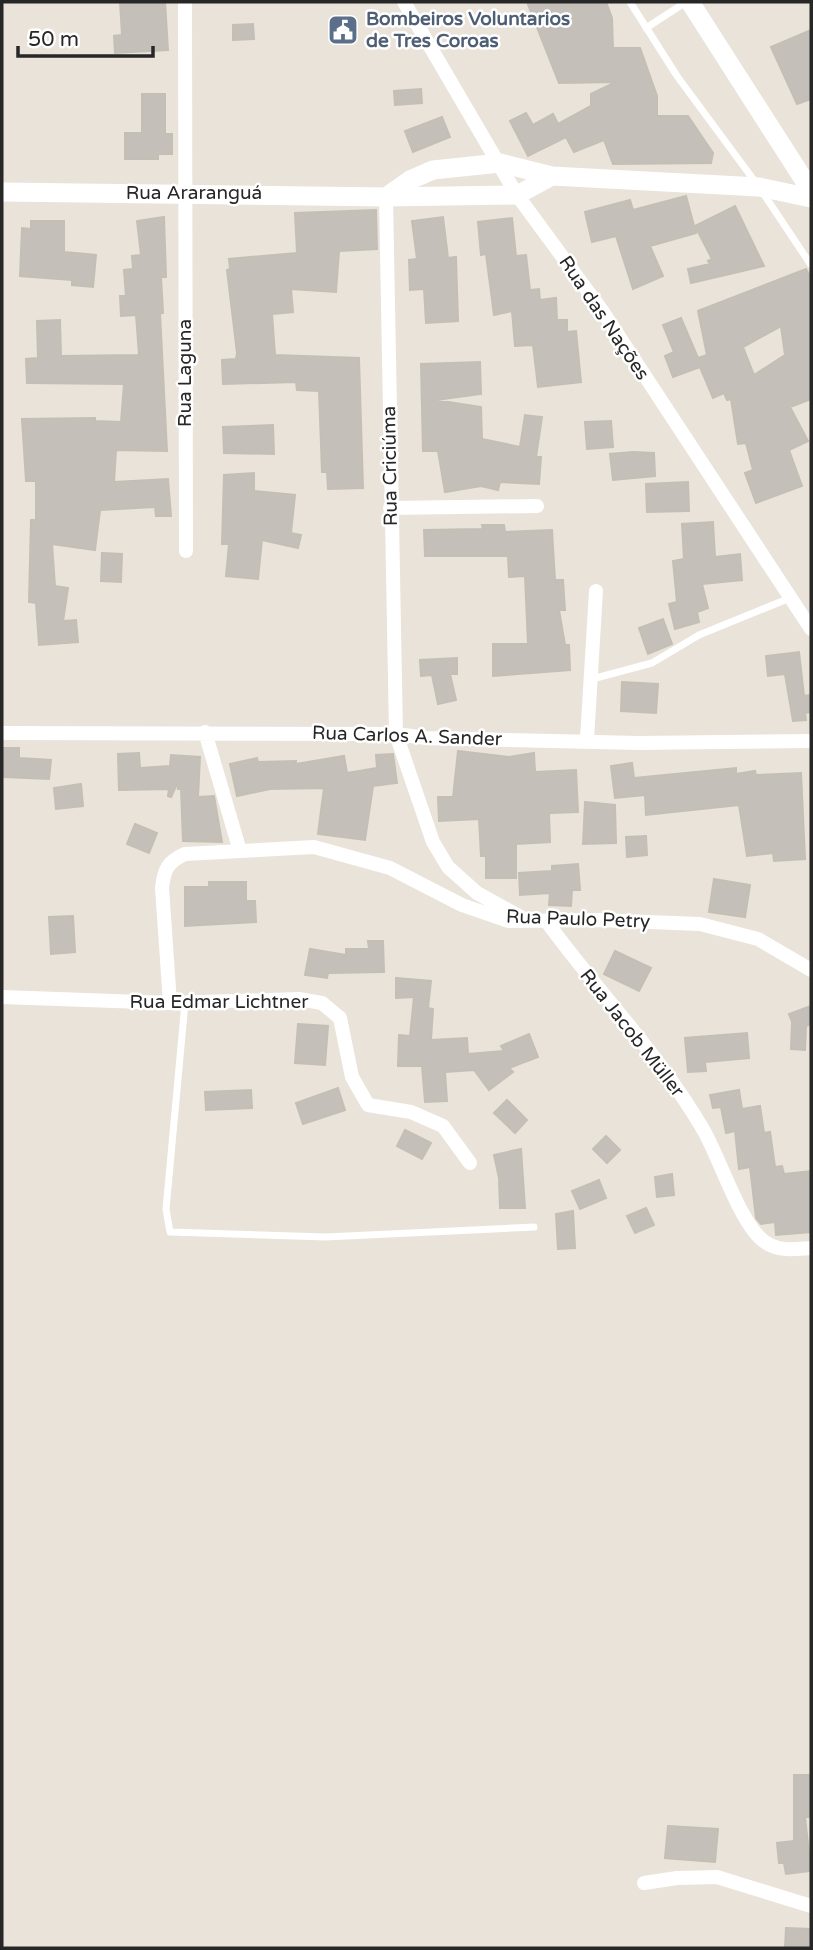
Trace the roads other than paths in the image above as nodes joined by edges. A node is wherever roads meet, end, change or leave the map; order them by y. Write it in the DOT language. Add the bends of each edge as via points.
graph roads {
  1 [pos="185,2"];
  2 [pos="404,2"];
  3 [pos="630,2"];
  4 [pos="688,2"];
  5 [pos="646,27"];
  6 [pos="500,163"];
  7 [pos="552,176"];
  8 [pos="759,187"];
  9 [pos="811,191"];
  10 [pos="2,192"];
  11 [pos="184,194"];
  12 [pos="517,195"];
  13 [pos="386,197"];
  14 [pos="811,198"];
  15 [pos="811,265"];
  16 [pos="537,506"];
  17 [pos="390,508"];
  18 [pos="186,551"];
  19 [pos="596,591"];
  20 [pos="791,598"];
  21 [pos="811,629"];
  22 [pos="591,679"];
  23 [pos="205,732"];
  24 [pos="2,733"];
  25 [pos="396,734"];
  26 [pos="587,739"];
  27 [pos="811,741"];
  28 [pos="240,851"];
  29 [pos="529,921"];
  30 [pos="547,922"];
  31 [pos="811,970"];
  32 [pos="2,997"];
  33 [pos="178,1003"];
  34 [pos="470,1163"];
  35 [pos="534,1227"];
  36 [pos="811,1248"];
  37 [pos="644,1883"];
  38 [pos="811,1906"];
  1 -- 11 [label="street, Rua Laguna"];
  2 -- 6 [label="street, Rua das Nações"];
  3 -- 5 [label="lane"];
  4 -- 5 [label="lane"];
  4 -- 9 [label="street"];
  5 -- 8 [label="lane"];
  6 -- 7 [label="street"];
  6 -- 12 [label="street, Rua das Nações"];
  6 -- 13 [label="street" via="433,170"];
  7 -- 8 [label="street"];
  7 -- 12 [label="street, Rua Araranguá"];
  8 -- 14 [label="street"];
  8 -- 15 [label="lane"];
  10 -- 11 [label="street, Rua Araranguá"];
  11 -- 13 [label="street, Rua Araranguá"];
  11 -- 18 [label="street, Rua Laguna"];
  12 -- 13 [label="street, Rua Araranguá"];
  12 -- 20 [label="street, Rua das Nações" via="603,312"];
  13 -- 17 [label="street, Rua Criciúma"];
  16 -- 17 [label="street"];
  17 -- 25 [label="street, Rua Criciúma"];
  19 -- 22 [label="street"];
  20 -- 21 [label="street, Rua das Nações"];
  20 -- 22 [label="lane" via="699,635 652,663"];
  22 -- 26 [label="street"];
  23 -- 24 [label="street, Rua Carlos A. Sander"];
  23 -- 25 [label="street, Rua Carlos A. Sander"];
  23 -- 28 [label="street"];
  25 -- 26 [label="street, Rua Carlos A. Sander"];
  25 -- 29 [label="street, Rua Criciúma" via="433,842 448,867 477,893"];
  26 -- 27 [label="street, Rua Carlos A. Sander" via="639,743"];
  28 -- 29 [label="street, Rua Paulo Petry" via="314,847 354,856 390,868 462,905 508,921"];
  28 -- 33 [label="street, Rua Paulo Petry" via="185,854 171,860 164,870 162,888"];
  29 -- 30 [label="street, Rua Paulo Petry"];
  30 -- 31 [label="street, Rua Paulo Petry" via="597,919 700,924 758,939"];
  30 -- 36 [label="street, Rua Jacob Müller" via="687,1102 718,1155 748,1223 764,1242 779,1249"];
  32 -- 33 [label="street, Rua Edmar Lichtner"];
  33 -- 34 [label="street, Rua Edmar Lichtner" via="299,999 323,1003 340,1018 352,1077 368,1105 411,1112 443,1126"];
  33 -- 35 [label="lane" via="166,1209 170,1232 326,1237"];
  37 -- 38 [label="street" via="717,1877"];
}
